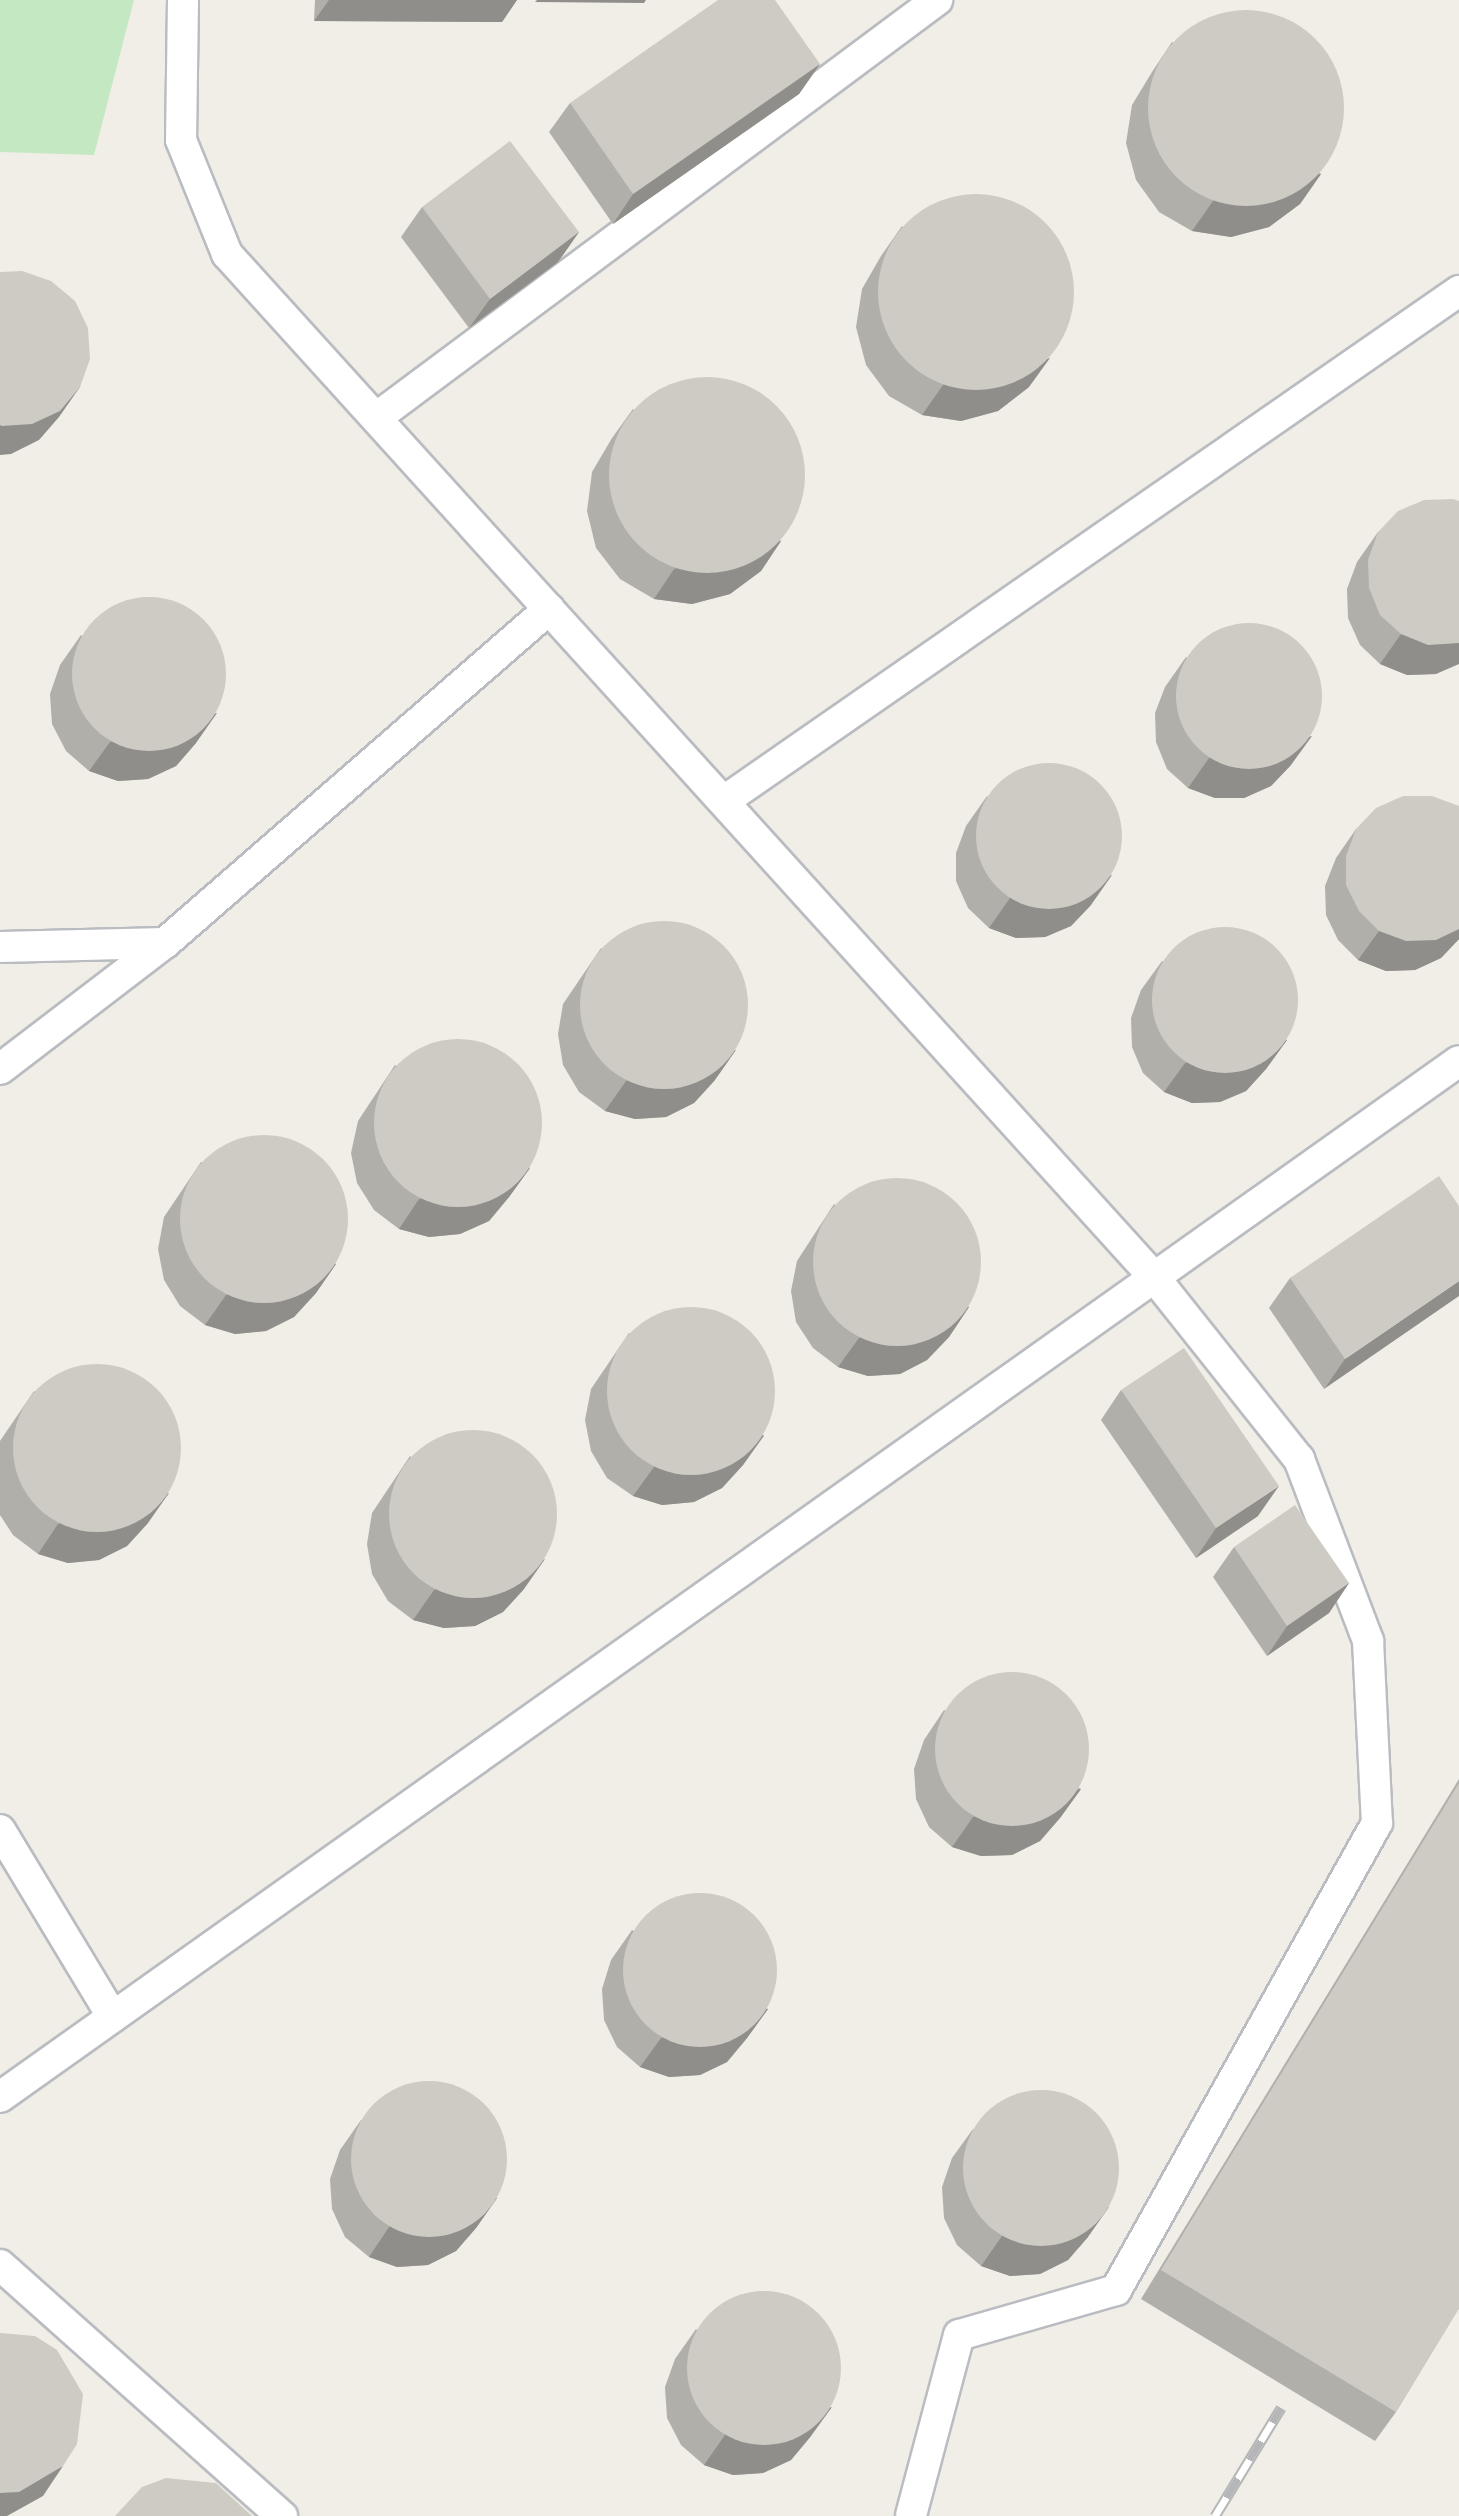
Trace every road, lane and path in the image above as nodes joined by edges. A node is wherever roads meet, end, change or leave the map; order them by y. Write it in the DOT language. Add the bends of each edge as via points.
graph roads {
  1 [pos="184,0"];
  2 [pos="937,0"];
  3 [pos="1459,291"];
  4 [pos="376,418"];
  5 [pos="549,609"];
  6 [pos="724,802"];
  7 [pos="166,942"];
  8 [pos="0,947"];
  9 [pos="1459,1062"];
  10 [pos="0,1069"];
  11 [pos="1154,1278"];
  12 [pos="0,1830"];
  13 [pos="112,2017"];
  14 [pos="0,2097"];
  15 [pos="0,2265"];
  16 [pos="282,2516"];
  17 [pos="911,2516"];
  1 -- 4 [label="lane" via="181,140 228,254"];
  2 -- 4 [label="lane"];
  3 -- 6 [label="lane"];
  4 -- 5 [label="lane"];
  5 -- 6 [label="lane"];
  5 -- 7 [label="lane"];
  6 -- 11 [label="lane"];
  7 -- 8 [label="lane"];
  7 -- 10 [label="lane"];
  9 -- 11 [label="lane"];
  11 -- 13 [label="lane"];
  11 -- 17 [label="lane" via="1299,1458 1368,1641 1377,1823 1116,2290 959,2334"];
  12 -- 13 [label="lane"];
  13 -- 14 [label="lane"];
  15 -- 16 [label="lane"];
}
